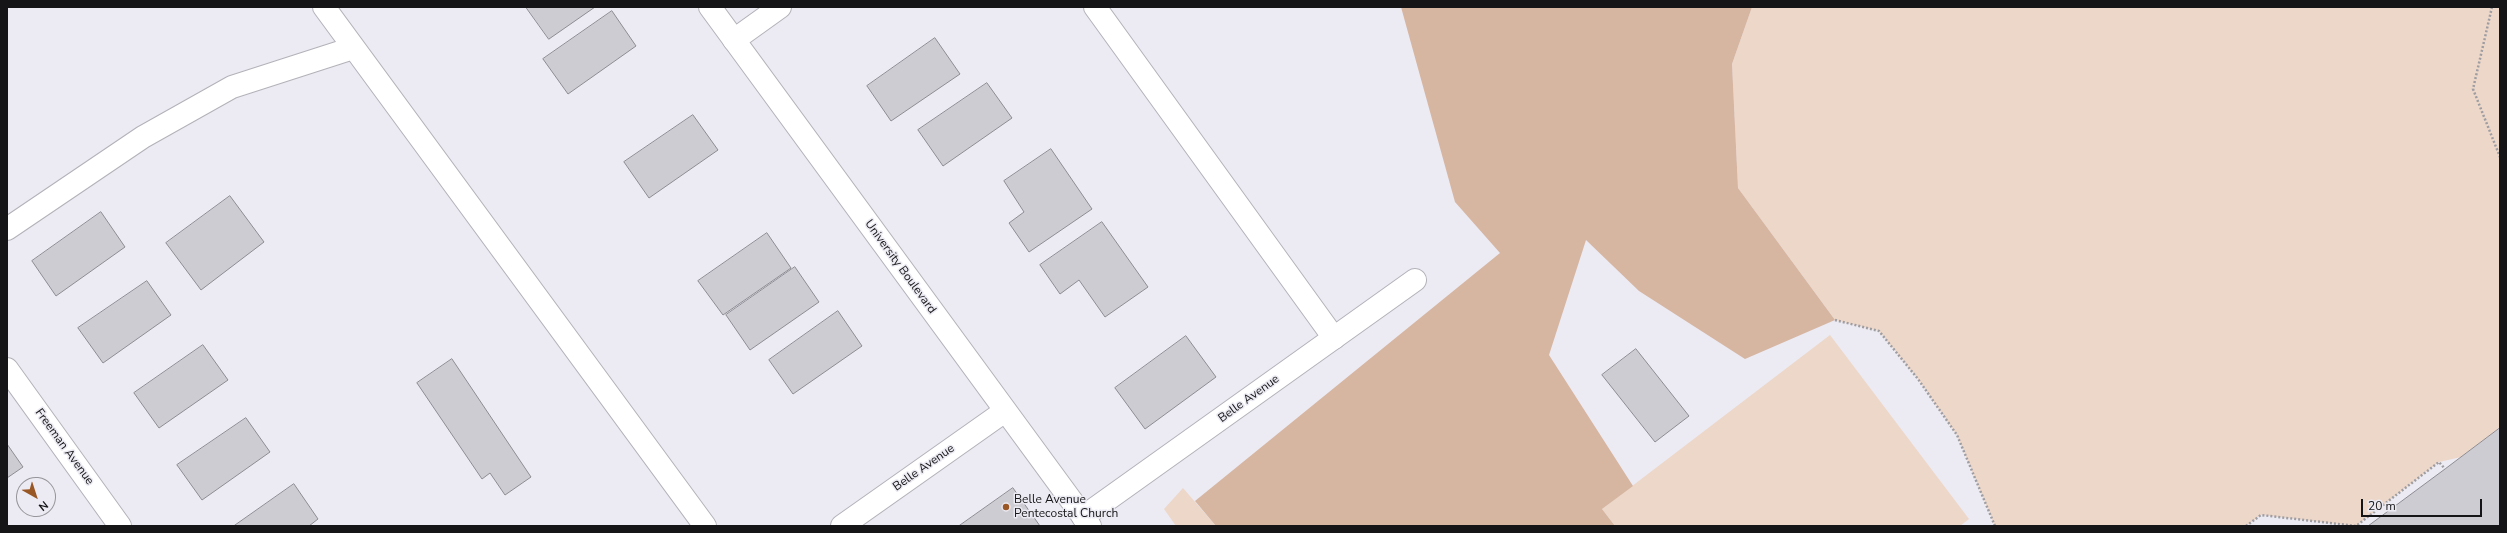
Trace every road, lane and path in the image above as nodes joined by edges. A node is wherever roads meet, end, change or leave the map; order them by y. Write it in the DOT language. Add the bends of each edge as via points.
graph roads {
  1 [pos="324,7"];
  2 [pos="710,7"];
  3 [pos="780,7"];
  4 [pos="1095,7"];
  5 [pos="2492,7"];
  6 [pos="734,40"];
  7 [pos="353,48"];
  8 [pos="2500,157"];
  9 [pos="7,229"];
  10 [pos="1415,280"];
  11 [pos="1835,320"];
  12 [pos="1334,338"];
  13 [pos="7,369"];
  14 [pos="1005,411"];
  15 [pos="2445,469"];
  16 [pos="1087,522"];
  17 [pos="120,526"];
  18 [pos="705,526"];
  19 [pos="842,526"];
  20 [pos="1995,526"];
  21 [pos="2246,526"];
  1 -- 7 [label="street"];
  2 -- 6 [label="street, University Boulevard"];
  3 -- 6 [label="street"];
  4 -- 12 [label="street"];
  5 -- 8 [label="path" via="2473,89"];
  6 -- 14 [label="street, University Boulevard"];
  7 -- 9 [label="street" via="232,86 143,137"];
  7 -- 18 [label="street"];
  10 -- 12 [label="street, Belle Avenue"];
  11 -- 20 [label="path" via="1879,331 1918,380 1957,435"];
  12 -- 16 [label="street, Belle Avenue"];
  13 -- 17 [label="street, Freeman Avenue"];
  14 -- 16 [label="street, University Boulevard"];
  14 -- 19 [label="street, Belle Avenue"];
  15 -- 21 [label="path" via="2440,462 2356,526 2261,515"];
}
